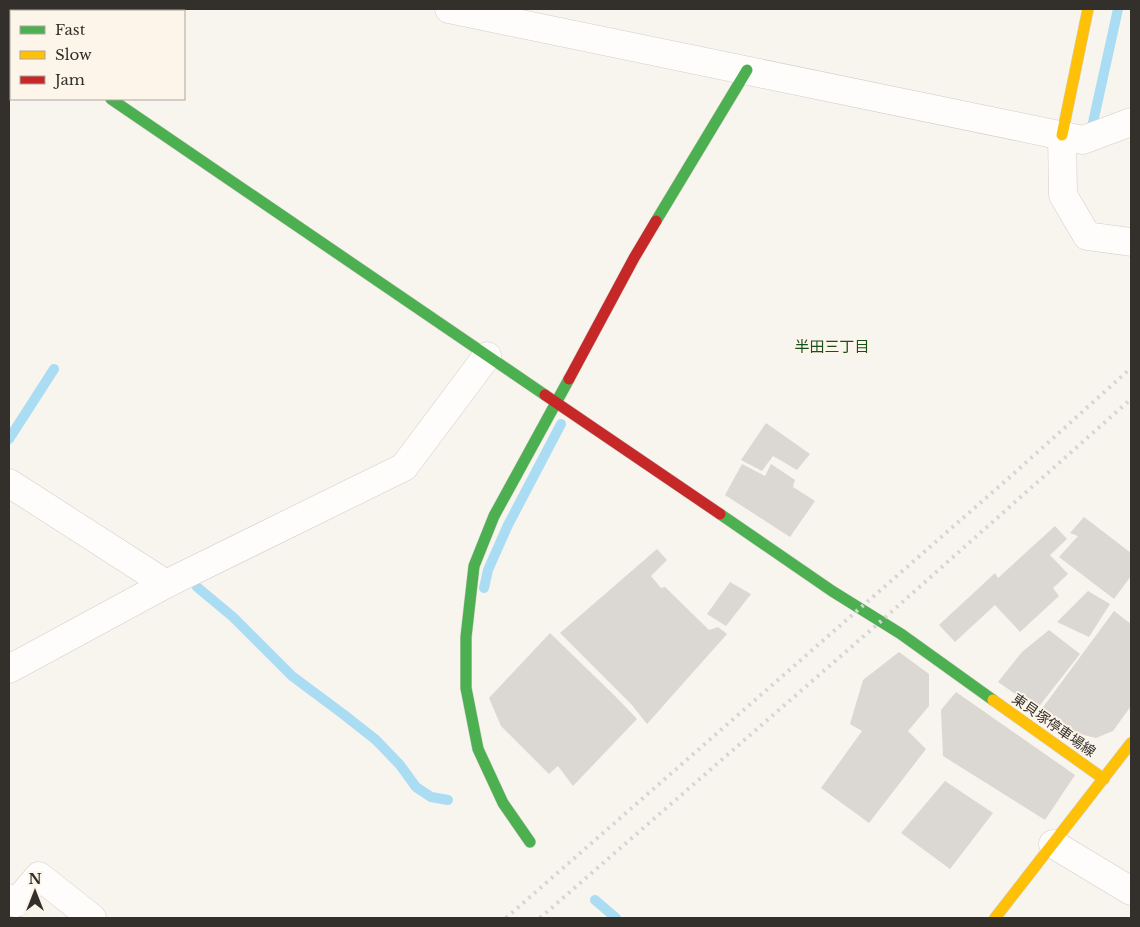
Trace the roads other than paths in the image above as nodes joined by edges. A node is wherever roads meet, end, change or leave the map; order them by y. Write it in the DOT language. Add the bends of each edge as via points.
graph roads {
  1 [pos="449,9"];
  2 [pos="1088,9"];
  3 [pos="747,70"];
  4 [pos="112,100"];
  5 [pos="1131,122"];
  6 [pos="1062,135"];
  7 [pos="1131,242"];
  8 [pos="487,356"];
  9 [pos="556,403"];
  10 [pos="9,483"];
  11 [pos="166,584"];
  12 [pos="9,669"];
  13 [pos="1131,743"];
  14 [pos="1104,778"];
  15 [pos="530,842"];
  16 [pos="1054,844"];
  17 [pos="1131,891"];
  18 [pos="9,898"];
  19 [pos="92,918"];
  20 [pos="995,918"];
  1 -- 3 [label="street"];
  2 -- 6 [label="street"];
  3 -- 6 [label="street"];
  3 -- 9 [label="street" via="634,258"];
  4 -- 8 [label="street, 東貝塚停車場線"];
  5 -- 6 [label="street" via="1083,140"];
  6 -- 7 [label="street" via="1063,195 1087,236"];
  8 -- 9 [label="street, 東貝塚停車場線"];
  8 -- 11 [label="street" via="404,467"];
  9 -- 14 [label="street, 東貝塚停車場線" via="832,591 901,634"];
  9 -- 15 [label="street" via="494,516 474,566 466,637 466,688 478,749 503,803"];
  10 -- 11 [label="street"];
  11 -- 12 [label="street"];
  13 -- 14 [label="street"];
  14 -- 16 [label="street"];
  16 -- 17 [label="street"];
  16 -- 20 [label="street"];
  18 -- 19 [label="street" via="16,903 39,876"];
}
